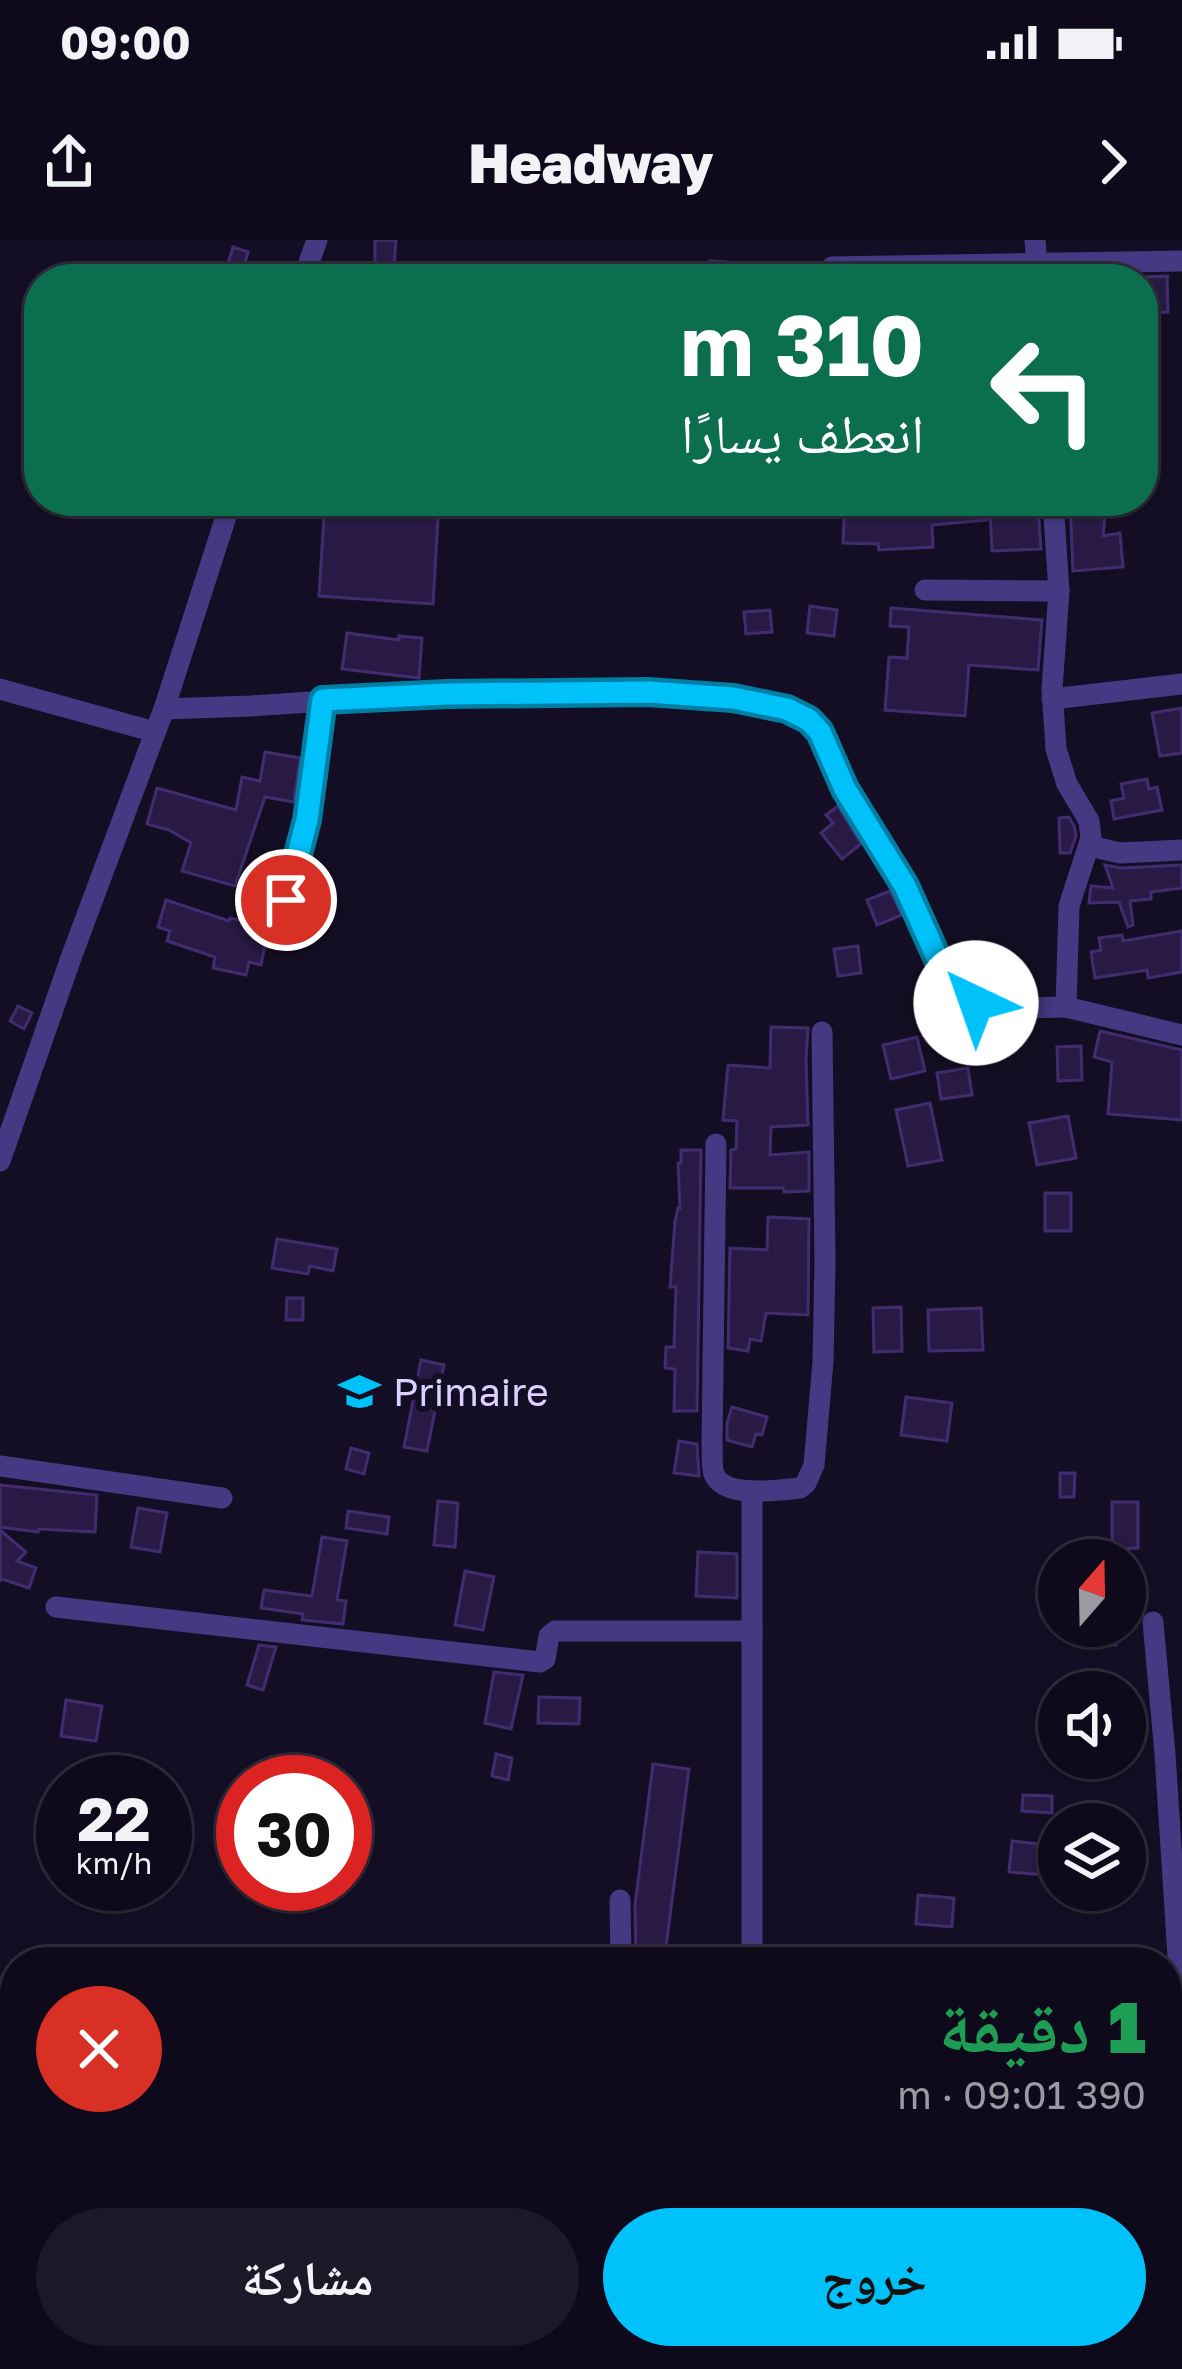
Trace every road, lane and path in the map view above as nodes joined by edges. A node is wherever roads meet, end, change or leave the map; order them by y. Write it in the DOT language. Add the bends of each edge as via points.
graph roads {
  1 [pos="1182,261"];
  2 [pos="1143,264"];
  3 [pos="226,516"];
  4 [pos="1054,516"];
  5 [pos="926,590"];
  6 [pos="1059,591"];
  7 [pos="1182,684"];
  8 [pos="0,689"];
  9 [pos="1052,699"];
  10 [pos="323,700"];
  11 [pos="164,709"];
  12 [pos="155,732"];
  13 [pos="1090,846"];
  14 [pos="1182,850"];
  15 [pos="286,900"];
  16 [pos="1066,1007"];
  17 [pos="822,1032"];
  18 [pos="1182,1035"];
  19 [pos="716,1144"];
  20 [pos="0,1161"];
  21 [pos="0,1466"];
  22 [pos="752,1491"];
  23 [pos="222,1498"];
  24 [pos="56,1607"];
  25 [pos="1154,1622"];
  26 [pos="752,1631"];
  27 [pos="620,1900"];
  28 [pos="621,1947"];
  29 [pos="752,1947"];
  30 [pos="1178,1947"];
  1 -- 2 [label="street"];
  3 -- 11 [label="street"];
  4 -- 6 [label="street"];
  5 -- 6 [label="street"];
  6 -- 9 [label="street"];
  7 -- 9 [label="street"];
  8 -- 12 [label="street"];
  9 -- 13 [label="street" via="1056,748 1089,821"];
  10 -- 11 [label="street"];
  10 -- 15 [label="street" via="307,820"];
  10 -- 16 [label="street" via="648,692 787,709 820,732 949,984 976,1003"];
  11 -- 12 [label="street"];
  12 -- 20 [label="street"];
  13 -- 14 [label="street"];
  13 -- 16 [label="street" via="1069,906"];
  16 -- 18 [label="street"];
  17 -- 22 [label="street" via="825,1262 816,1454 800,1488"];
  19 -- 22 [label="street" via="714,1474 725,1486"];
  21 -- 23 [label="street"];
  22 -- 26 [label="street"];
  24 -- 26 [label="street" via="540,1661 555,1631"];
  25 -- 30 [label="street"];
  26 -- 29 [label="street"];
  27 -- 28 [label="street"];
}
